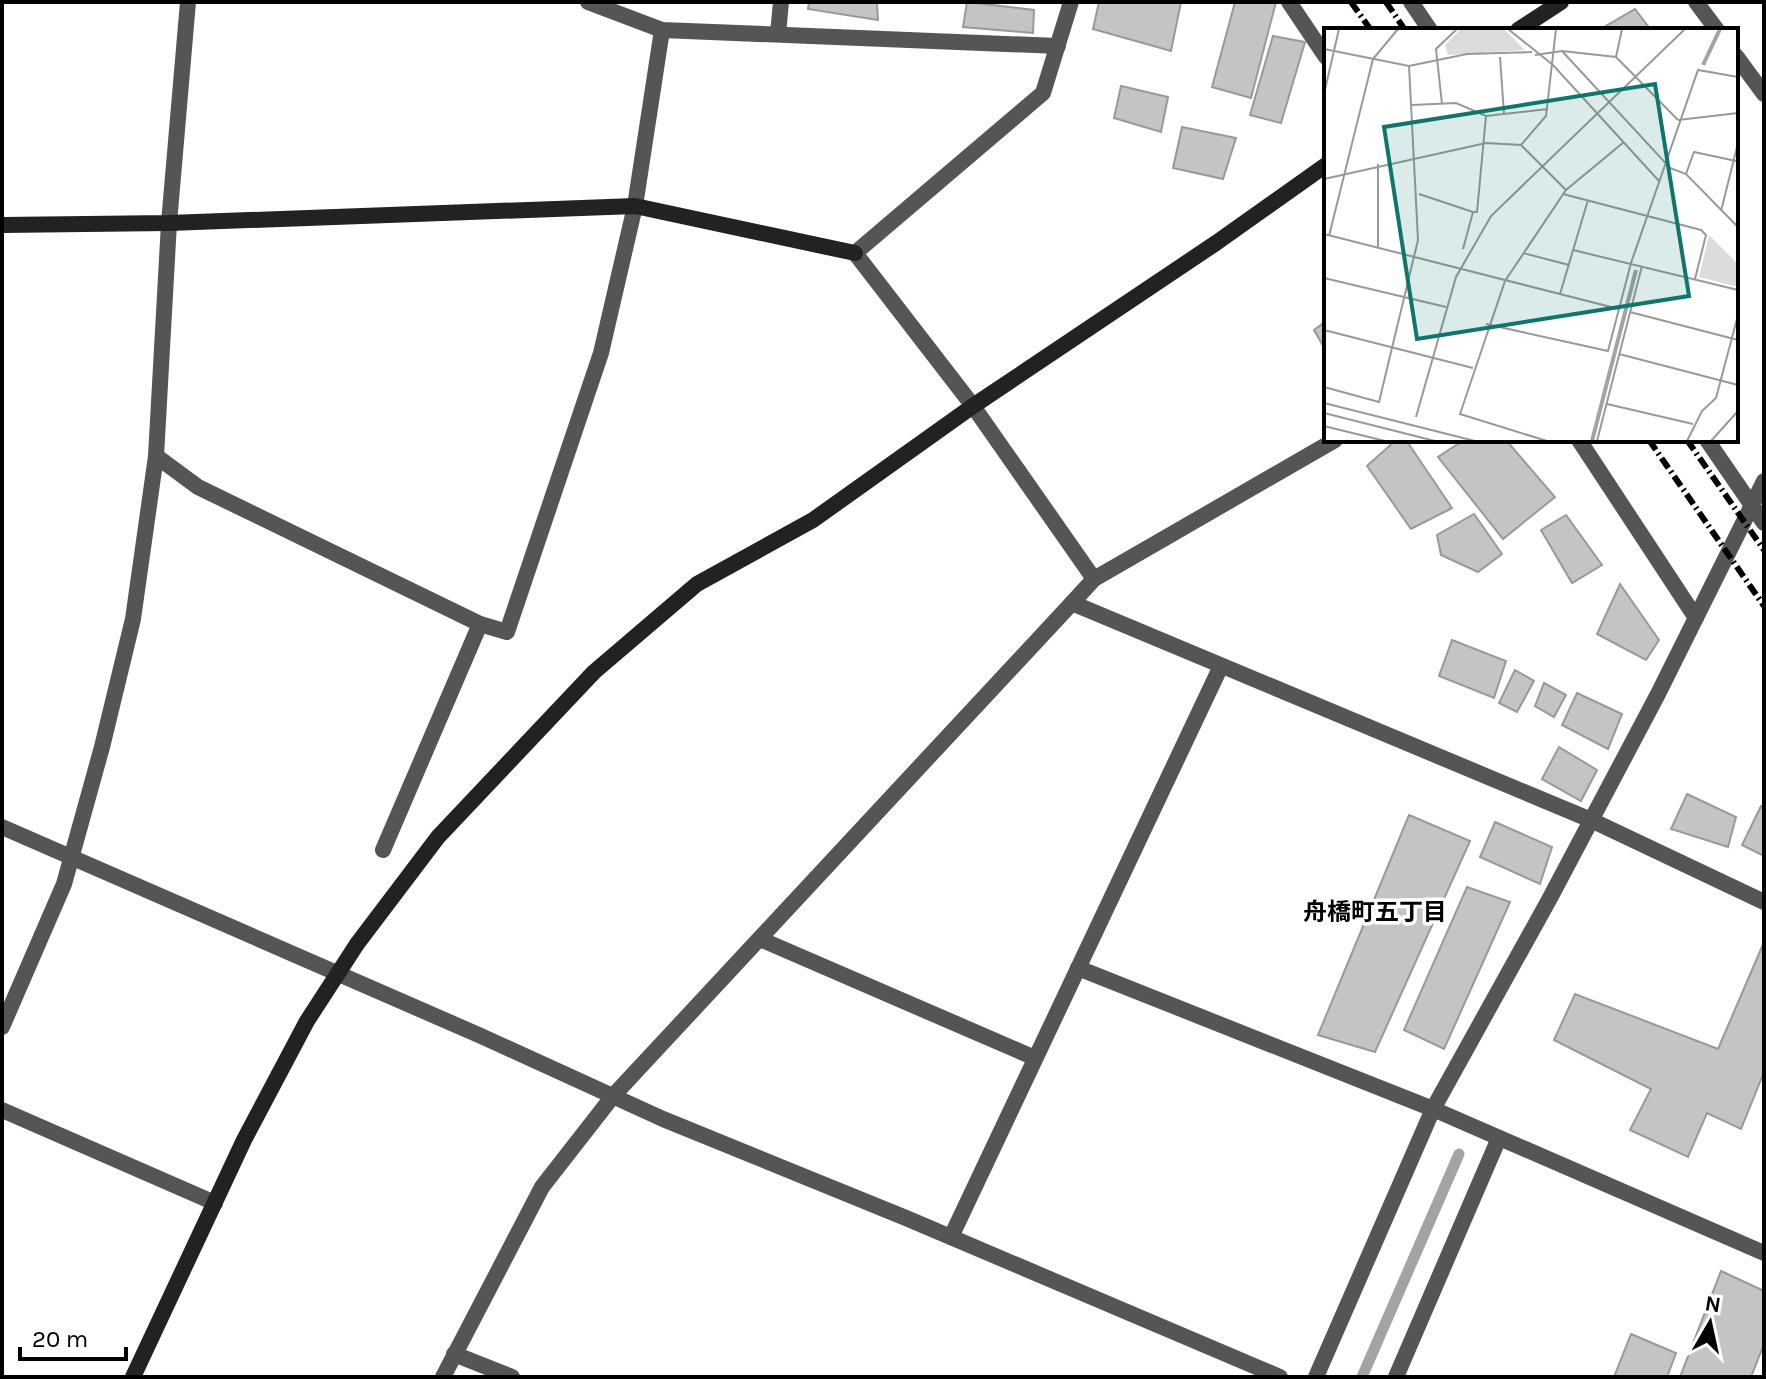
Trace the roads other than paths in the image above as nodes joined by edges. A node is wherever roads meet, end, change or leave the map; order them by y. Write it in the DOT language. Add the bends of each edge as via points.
graph roads {
  1 [pos="188,2"];
  2 [pos="588,2"];
  3 [pos="781,2"];
  4 [pos="1071,2"];
  5 [pos="1289,2"];
  6 [pos="1411,2"];
  7 [pos="1561,2"];
  8 [pos="1696,2"];
  9 [pos="1429,28"];
  10 [pos="1521,28"];
  11 [pos="1716,28"];
  12 [pos="662,30"];
  13 [pos="778,34"];
  14 [pos="1058,46"];
  15 [pos="1324,54"];
  16 [pos="1738,59"];
  17 [pos="1764,94"];
  18 [pos="1324,166"];
  19 [pos="635,206"];
  20 [pos="169,223"];
  21 [pos="2,225"];
  22 [pos="855,253"];
  23 [pos="973,406"];
  24 [pos="1332,442"];
  25 [pos="1580,442"];
  26 [pos="1708,442"];
  27 [pos="156,456"];
  28 [pos="1764,481"];
  29 [pos="1752,506"];
  30 [pos="1764,523"];
  31 [pos="1094,579"];
  32 [pos="1072,603"];
  33 [pos="1696,618"];
  34 [pos="480,624"];
  35 [pos="1221,666"];
  36 [pos="1591,820"];
  37 [pos="2,827"];
  38 [pos="383,850"];
  39 [pos="71,856"];
  40 [pos="1764,902"];
  41 [pos="760,939"];
  42 [pos="1078,968"];
  43 [pos="337,974"];
  44 [pos="2,1027"];
  45 [pos="1035,1058"];
  46 [pos="613,1096"];
  47 [pos="1433,1109"];
  48 [pos="2,1110"];
  49 [pos="1499,1138"];
  50 [pos="215,1203"];
  51 [pos="951,1237"];
  52 [pos="1764,1253"];
  53 [pos="454,1354"];
  54 [pos="133,1377"];
  55 [pos="443,1377"];
  56 [pos="512,1377"];
  57 [pos="1280,1377"];
  58 [pos="1316,1377"];
  59 [pos="1396,1377"];
  1 -- 20 [label="street"];
  2 -- 12 [label="street"];
  3 -- 13 [label="street"];
  4 -- 14 [label="street"];
  5 -- 15 [label="street"];
  6 -- 9 [label="street"];
  7 -- 10 [label="street"];
  8 -- 11 [label="street"];
  12 -- 13 [label="street"];
  12 -- 19 [label="street"];
  13 -- 14 [label="street"];
  14 -- 22 [label="street" via="1043,93"];
  16 -- 17 [label="street"];
  18 -- 23 [label="street"];
  19 -- 20 [label="street"];
  19 -- 22 [label="street"];
  19 -- 34 [label="street" via="601,353 507,632"];
  20 -- 21 [label="street"];
  20 -- 27 [label="street"];
  22 -- 23 [label="street"];
  23 -- 31 [label="street"];
  23 -- 43 [label="street" via="813,520 697,584 594,672 438,837"];
  24 -- 31 [label="street"];
  25 -- 33 [label="street"];
  26 -- 29 [label="street"];
  27 -- 34 [label="street" via="198,487"];
  27 -- 39 [label="street" via="133,619"];
  28 -- 29 [label="street"];
  29 -- 30 [label="street"];
  29 -- 33 [label="street"];
  31 -- 32 [label="street"];
  32 -- 35 [label="street"];
  32 -- 41 [label="street"];
  33 -- 36 [label="street"];
  34 -- 38 [label="street"];
  35 -- 36 [label="street"];
  35 -- 42 [label="street"];
  36 -- 40 [label="street"];
  36 -- 47 [label="street"];
  37 -- 39 [label="street"];
  39 -- 43 [label="street"];
  39 -- 44 [label="street"];
  41 -- 45 [label="street"];
  41 -- 46 [label="street"];
  42 -- 45 [label="street"];
  42 -- 47 [label="street"];
  43 -- 46 [label="street"];
  43 -- 50 [label="street" via="307,1021"];
  45 -- 51 [label="street"];
  46 -- 51 [label="street"];
  46 -- 53 [label="street" via="542,1187"];
  47 -- 49 [label="street"];
  47 -- 58 [label="street"];
  48 -- 50 [label="street"];
  49 -- 52 [label="street"];
  49 -- 59 [label="street"];
  50 -- 54 [label="street"];
  51 -- 57 [label="street"];
  53 -- 55 [label="street"];
  53 -- 56 [label="street"];
}
